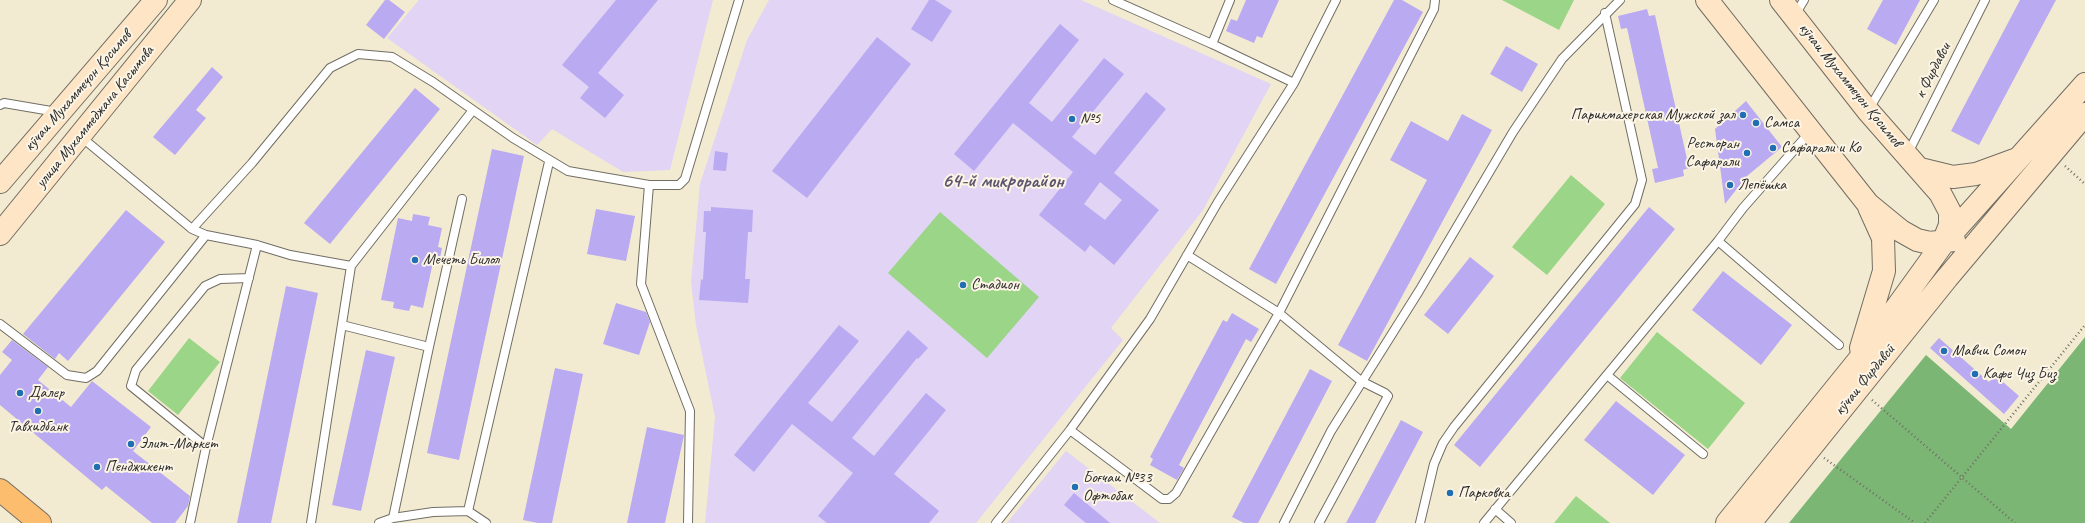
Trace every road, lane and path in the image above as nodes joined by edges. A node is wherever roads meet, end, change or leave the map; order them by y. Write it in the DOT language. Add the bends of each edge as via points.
graph roads {
  1 [pos="156,0"];
  2 [pos="190,0"];
  3 [pos="740,0"];
  4 [pos="1113,0"];
  5 [pos="1230,0"];
  6 [pos="1336,0"];
  7 [pos="1435,0"];
  8 [pos="1620,0"];
  9 [pos="1707,0"];
  10 [pos="1781,0"];
  11 [pos="1934,0"];
  12 [pos="1985,0"];
  13 [pos="1799,8"];
  14 [pos="1605,13"];
  15 [pos="1212,44"];
  16 [pos="1294,83"];
  17 [pos="2085,84"];
  18 [pos="1,105"];
  19 [pos="473,110"];
  20 [pos="1868,111"];
  21 [pos="60,113"];
  22 [pos="2085,114"];
  23 [pos="1810,132"];
  24 [pos="80,136"];
  25 [pos="2053,154"];
  26 [pos="2020,158"];
  27 [pos="550,162"];
  28 [pos="1913,162"];
  29 [pos="0,182"];
  30 [pos="2085,184"];
  31 [pos="649,185"];
  32 [pos="462,199"];
  33 [pos="1868,204"];
  34 [pos="192,229"];
  35 [pos="0,234"];
  36 [pos="206,235"];
  37 [pos="1982,237"];
  38 [pos="1718,241"];
  39 [pos="1944,242"];
  40 [pos="257,245"];
  41 [pos="1187,255"];
  42 [pos="351,266"];
  43 [pos="249,278"];
  44 [pos="1947,278"];
  45 [pos="1280,313"];
  46 [pos="0,324"];
  47 [pos="342,325"];
  48 [pos="2085,325"];
  49 [pos="1838,345"];
  50 [pos="429,347"];
  51 [pos="1858,361"];
  52 [pos="1607,375"];
  53 [pos="1361,382"];
  54 [pos="1858,388"];
  55 [pos="1070,430"];
  56 [pos="206,447"];
  57 [pos="1810,448"];
  58 [pos="1703,454"];
  59 [pos="1962,478"];
  60 [pos="0,490"];
  61 [pos="1495,509"];
  62 [pos="468,511"];
  63 [pos="393,518"];
  64 [pos="40,523"];
  65 [pos="190,523"];
  66 [pos="311,523"];
  67 [pos="379,523"];
  68 [pos="486,523"];
  69 [pos="688,523"];
  70 [pos="996,523"];
  71 [pos="1284,523"];
  72 [pos="1319,523"];
  73 [pos="1420,523"];
  74 [pos="1484,523"];
  75 [pos="1511,523"];
  76 [pos="1727,523"];
  77 [pos="1750,523"];
  78 [pos="1915,523"];
  79 [pos="1925,523"];
  80 [pos="2015,523"];
  1 -- 21 [label="street, кӯчаи Мухаммеҷон Қосимов"];
  2 -- 24 [label="street, улица Мухаммеджана Касымова"];
  3 -- 31 [label="lane" via="685,179 679,185"];
  4 -- 15 [label="lane"];
  5 -- 15 [label="lane"];
  6 -- 16 [label="lane"];
  7 -- 45 [label="lane" via="1434,9"];
  8 -- 14 [label="lane"];
  9 -- 23 [label="street"];
  10 -- 13 [label="street, кӯчаи Мухаммеҷон Қосимов"];
  11 -- 20 [label="lane, к Фирдавси"];
  12 -- 28 [label="lane, к Фирдавси"];
  13 -- 20 [label="street, кӯчаи Мухаммеҷон Қосимов"];
  14 -- 53 [label="lane" via="1562,59 1513,132 1419,291"];
  14 -- 73 [label="lane" via="1642,180 1636,204 1443,443 1434,464"];
  15 -- 16 [label="lane"];
  16 -- 41 [label="lane"];
  17 -- 26 [label="street, кӯчаи Фирдавсӣ"];
  18 -- 21 [label="lane"];
  19 -- 31 [label="lane" via="568,171"];
  19 -- 34 [label="lane" via="392,57 358,54 330,68"];
  19 -- 42 [label="lane"];
  20 -- 28 [label="street, кӯчаи Мухаммеҷон Қосимов"];
  21 -- 29 [label="street, кӯчаи Мухаммеҷон Қосимов"];
  22 -- 25 [label="street, кӯчаи Фирдавсӣ"];
  23 -- 33 [label="street"];
  23 -- 38 [label="lane" via="1743,208"];
  24 -- 34 [label="lane"];
  24 -- 35 [label="street, улица Мухаммеджана Касымова"];
  25 -- 30 [label="path"];
  25 -- 37 [label="street, кӯчаи Фирдавсӣ"];
  26 -- 28 [label="street" via="1976,174 1961,176 1953,176"];
  26 -- 39 [label="street, кӯчаи Фирдавсӣ"];
  27 -- 62 [label="lane"];
  28 -- 39 [label="street, кӯчаи Мухаммеҷон Қосимов" via="1940,194 1950,212 1950,225"];
  31 -- 69 [label="lane" via="641,284 690,411"];
  32 -- 50 [label="lane"];
  33 -- 39 [label="street" via="1917,240 1930,243"];
  33 -- 51 [label="street" via="1883,238 1884,271"];
  34 -- 36 [label="lane"];
  36 -- 40 [label="lane"];
  36 -- 46 [label="lane" via="97,371 86,378 67,375"];
  37 -- 39 [label="street"];
  37 -- 44 [label="street, кӯчаи Фирдавсӣ"];
  38 -- 49 [label="lane"];
  38 -- 52 [label="lane"];
  39 -- 44 [label="street"];
  39 -- 51 [label="street, кӯчаи Фирдавсӣ"];
  40 -- 42 [label="lane" via="290,255"];
  40 -- 43 [label="lane"];
  41 -- 45 [label="lane"];
  41 -- 55 [label="lane" via="1150,319"];
  42 -- 47 [label="lane"];
  43 -- 56 [label="lane"];
  43 -- 56 [label="lane" via="220,279 205,286 136,370 130,386"];
  44 -- 54 [label="street, кӯчаи Фирдавсӣ"];
  45 -- 53 [label="lane"];
  45 -- 55 [label="lane" via="1176,493 1169,499 1162,499"];
  47 -- 50 [label="lane"];
  47 -- 66 [label="lane"];
  48 -- 59 [label="path"];
  50 -- 63 [label="lane"];
  51 -- 76 [label="street, кӯчаи Фирдавсӣ"];
  52 -- 58 [label="lane"];
  52 -- 61 [label="lane"];
  53 -- 71 [label="lane" via="1331,431"];
  53 -- 72 [label="lane" via="1388,396"];
  54 -- 57 [label="street, кӯчаи Фирдавсӣ"];
  54 -- 59 [label="path"];
  55 -- 70 [label="lane"];
  56 -- 65 [label="lane"];
  57 -- 77 [label="street, кӯчаи Фирдавсӣ"];
  57 -- 78 [label="path"];
  59 -- 79 [label="path"];
  59 -- 80 [label="path"];
  60 -- 64 [label="highway"];
  61 -- 74 [label="lane"];
  61 -- 75 [label="lane"];
  62 -- 63 [label="lane" via="433,512"];
  62 -- 68 [label="lane"];
  63 -- 67 [label="lane"];
}
